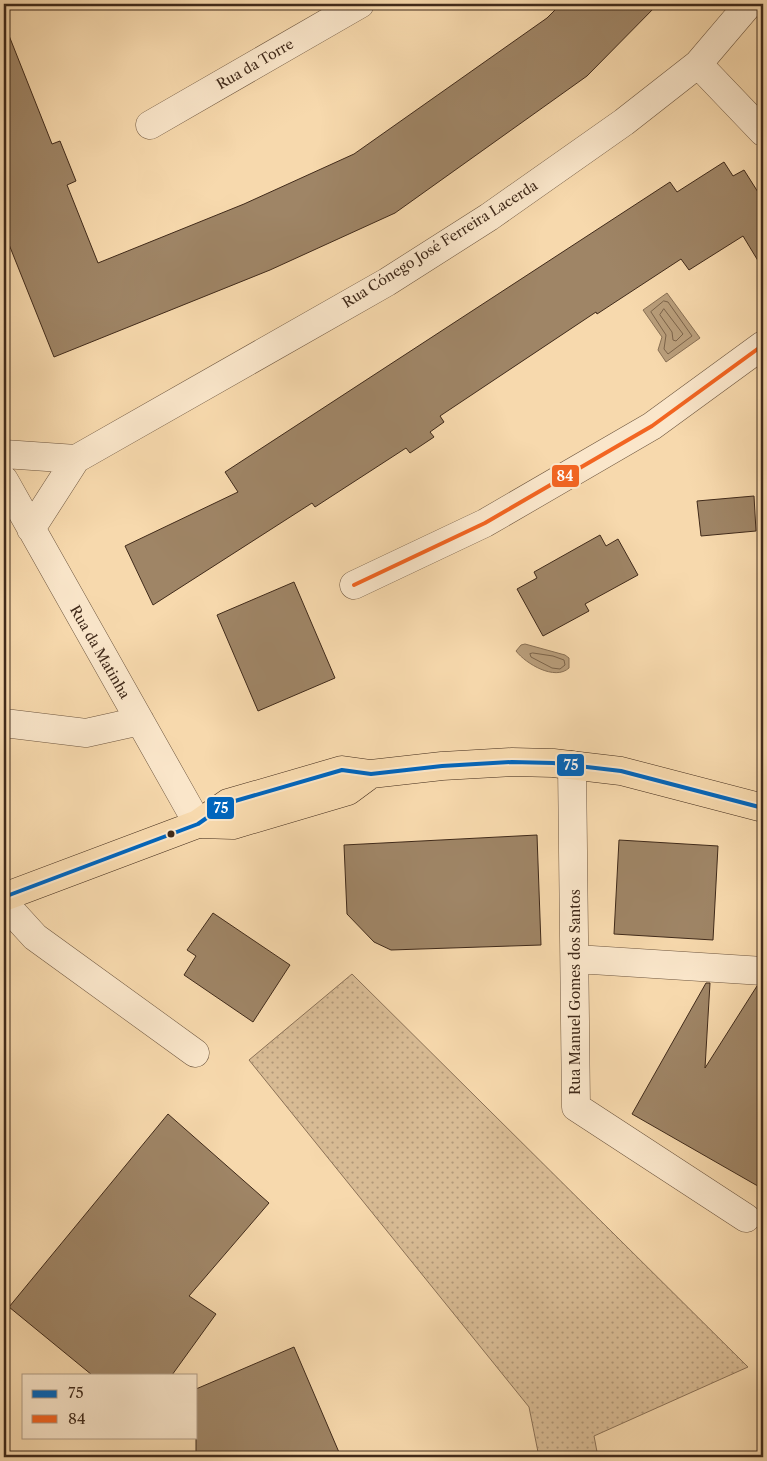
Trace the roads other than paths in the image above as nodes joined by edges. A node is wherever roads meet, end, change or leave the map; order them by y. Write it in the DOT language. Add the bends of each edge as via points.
graph roads {
  1 [pos="360,4"];
  2 [pos="748,4"];
  3 [pos="698,64"];
  4 [pos="150,125"];
  5 [pos="763,132"];
  6 [pos="763,345"];
  7 [pos="4,454"];
  8 [pos="76,460"];
  9 [pos="4,480"];
  10 [pos="30,529"];
  11 [pos="354,585"];
  12 [pos="140,721"];
  13 [pos="4,723"];
  14 [pos="572,765"];
  15 [pos="763,808"];
  16 [pos="198,824"];
  17 [pos="4,897"];
  18 [pos="4,903"];
  19 [pos="576,959"];
  20 [pos="763,971"];
  21 [pos="195,1053"];
  22 [pos="746,1218"];
  1 -- 4 [label="street, Rua da Torre"];
  2 -- 3 [label="street, Rua Cónego José Ferreira Lacerda"];
  3 -- 5 [label="street"];
  3 -- 8 [label="street, Rua Cónego José Ferreira Lacerda" via="624,122 395,277"];
  6 -- 11 [label="street" via="652,426 485,523"];
  7 -- 8 [label="street"];
  8 -- 10 [label="street, Rua Cónego José Ferreira Lacerda"];
  9 -- 10 [label="street, Rua da Matinha"];
  10 -- 12 [label="street, Rua da Matinha"];
  12 -- 13 [label="street" via="86,733"];
  12 -- 16 [label="street, Rua da Matinha"];
  14 -- 15 [label="main road" via="621,771"];
  14 -- 16 [label="main road" via="512,762 370,774 348,791 233,825"];
  14 -- 19 [label="street, Rua Manuel Gomes dos Santos"];
  16 -- 17 [label="main road"];
  18 -- 21 [label="street" via="35,937"];
  19 -- 20 [label="street"];
  19 -- 22 [label="street, Rua Manuel Gomes dos Santos" via="576,1107"];
}
